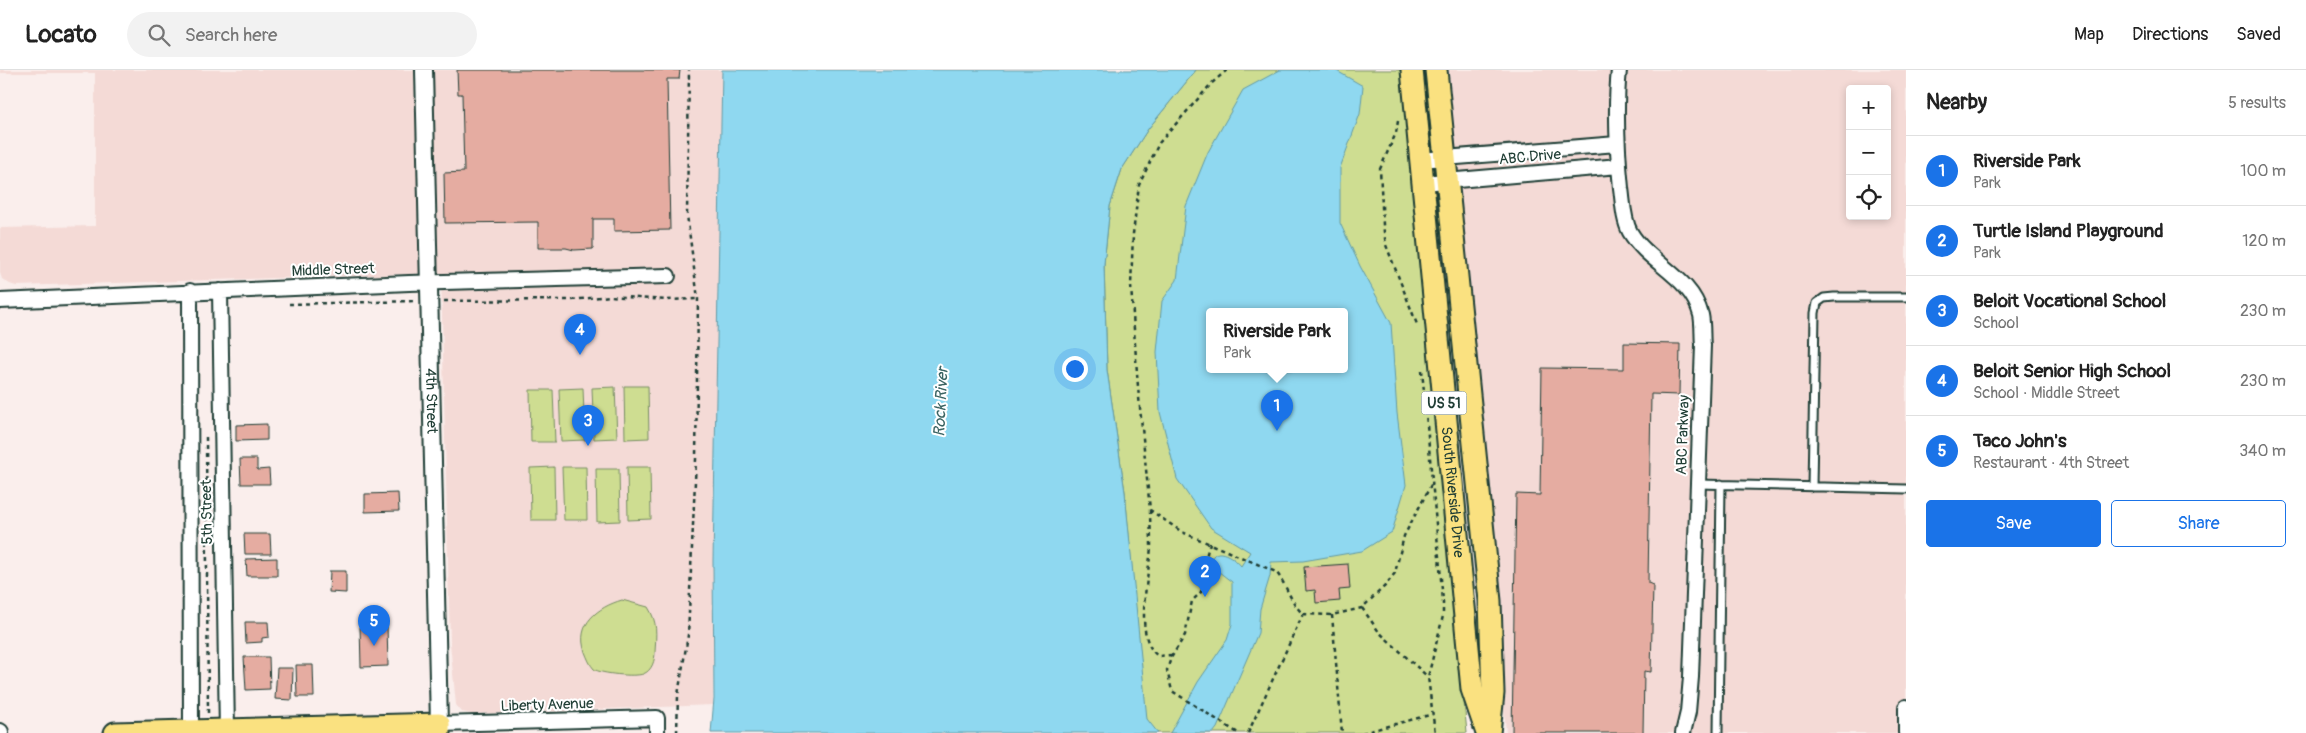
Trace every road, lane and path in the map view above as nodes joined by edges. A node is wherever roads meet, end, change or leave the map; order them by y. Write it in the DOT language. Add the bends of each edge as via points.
graph roads {
  1 [pos="424,70"];
  2 [pos="689,70"];
  3 [pos="1227,70"];
  4 [pos="1412,70"];
  5 [pos="1436,70"];
  6 [pos="1619,70"];
  7 [pos="1398,113"];
  8 [pos="1617,144"];
  9 [pos="1445,158"];
  10 [pos="1420,160"];
  11 [pos="1619,166"];
  12 [pos="1447,181"];
  13 [pos="1423,183"];
  14 [pos="668,276"];
  15 [pos="429,283"];
  16 [pos="190,291"];
  17 [pos="220,291"];
  18 [pos="1906,297"];
  19 [pos="0,300"];
  20 [pos="1419,336"];
  21 [pos="1422,369"];
  22 [pos="206,432"];
  23 [pos="1432,482"];
  24 [pos="1698,484"];
  25 [pos="1721,484"];
  26 [pos="1812,487"];
  27 [pos="1906,490"];
  28 [pos="1150,510"];
  29 [pos="1210,543"];
  30 [pos="1362,608"];
  31 [pos="1303,614"];
  32 [pos="1332,615"];
  33 [pos="1174,654"];
  34 [pos="1428,677"];
  35 [pos="1906,707"];
  36 [pos="1433,714"];
  37 [pos="439,729"];
  38 [pos="209,732"];
  39 [pos="115,733"];
  40 [pos="657,733"];
  41 [pos="677,733"];
  42 [pos="1238,733"];
  43 [pos="1248,733"];
  44 [pos="1342,733"];
  45 [pos="1362,733"];
  46 [pos="1435,733"];
  47 [pos="1488,733"];
  48 [pos="1683,733"];
  49 [pos="1718,733"];
  50 [pos="1906,733"];
  1 -- 15 [label="street, 4th Street"];
  2 -- 41 [label="path" via="687,214 698,299 696,459 688,635 678,694"];
  3 -- 28 [label="path" via="1159,144 1139,185 1131,286"];
  4 -- 10 [label="main road, South Riverside Drive / US 51"];
  5 -- 9 [label="main road, South Riverside Drive / US 51"];
  6 -- 8 [label="street"];
  7 -- 20 [label="path" via="1396,133 1380,169 1382,216 1386,245"];
  8 -- 9 [label="street, ABC Drive"];
  8 -- 11 [label="street"];
  9 -- 10 [label="street, ABC Drive"];
  9 -- 12 [label="main road, South Riverside Drive / US 51"];
  10 -- 13 [label="main road, South Riverside Drive / US 51"];
  11 -- 12 [label="street, ABC Drive"];
  11 -- 24 [label="street, ABC Parkway" via="1624,213 1630,232 1645,250 1688,287 1701,314 1703,345"];
  12 -- 13 [label="street, ABC Drive"];
  12 -- 47 [label="main road, South Riverside Drive / US 51" via="1490,601 1493,693"];
  13 -- 47 [label="main road, South Riverside Drive / US 51" via="1472,689"];
  14 -- 15 [label="street, Middle Street"];
  15 -- 17 [label="street, Middle Street"];
  15 -- 37 [label="street, 4th Street"];
  16 -- 17 [label="street, Middle Street"];
  16 -- 19 [label="street, Middle Street"];
  16 -- 38 [label="street, 5th Street"];
  17 -- 38 [label="street, 5th Street"];
  18 -- 26 [label="lane" via="1834,297 1817,303"];
  21 -- 23 [label="path"];
  22 -- 38 [label="path"];
  23 -- 30 [label="path" via="1404,536 1395,573"];
  23 -- 34 [label="path" via="1442,616"];
  24 -- 25 [label="lane"];
  24 -- 48 [label="street, ABC Parkway" via="1691,677"];
  25 -- 26 [label="lane"];
  25 -- 49 [label="lane"];
  26 -- 27 [label="lane"];
  28 -- 29 [label="path" via="1182,532"];
  28 -- 33 [label="path" via="1151,545 1144,614 1146,636 1158,656"];
  29 -- 31 [label="path" via="1276,572"];
  29 -- 33 [label="path" via="1205,582 1192,601 1185,635"];
  30 -- 32 [label="path"];
  30 -- 34 [label="path" via="1379,632"];
  31 -- 32 [label="path"];
  31 -- 43 [label="path"];
  32 -- 44 [label="path"];
  33 -- 42 [label="path" via="1168,670 1172,691"];
  34 -- 36 [label="path"];
  35 -- 50 [label="street"];
  36 -- 45 [label="path"];
  36 -- 46 [label="path"];
  37 -- 38 [label="main road"];
  37 -- 40 [label="street, Liberty Avenue" via="657,718"];
  38 -- 39 [label="main road"];
}
